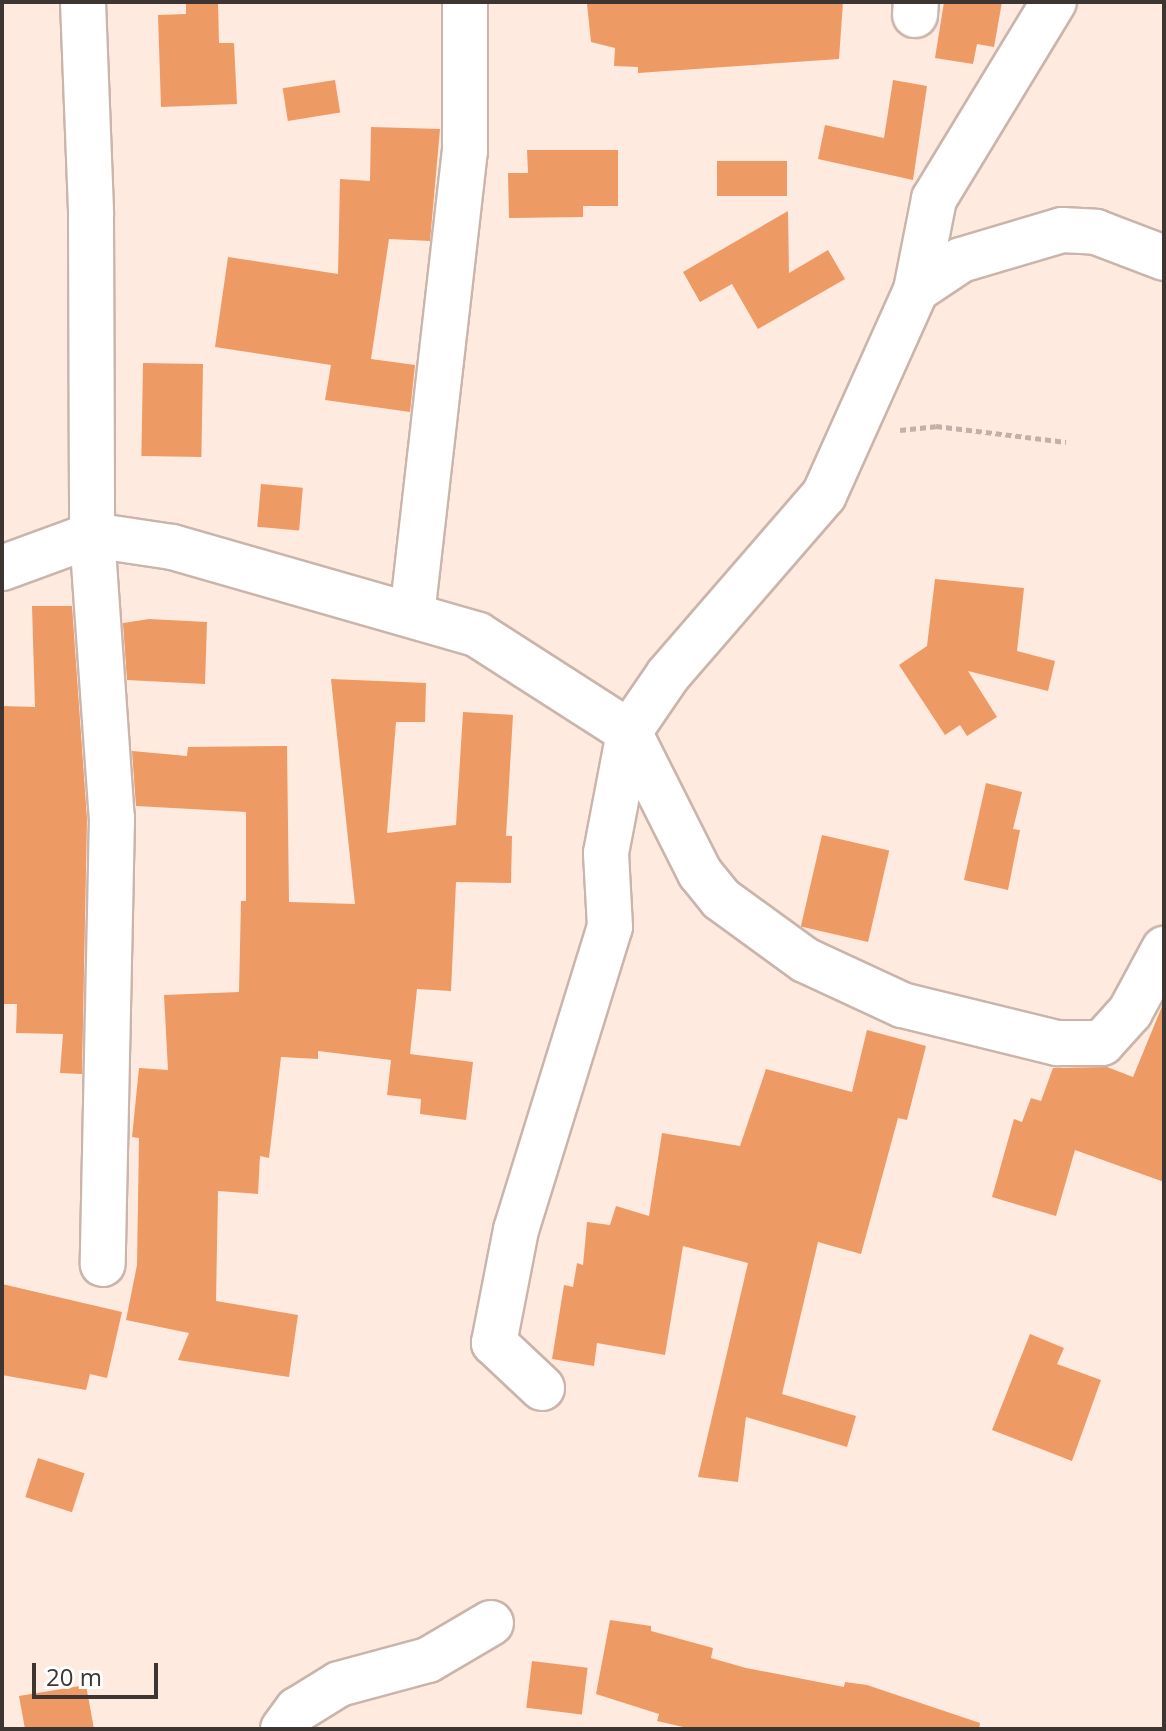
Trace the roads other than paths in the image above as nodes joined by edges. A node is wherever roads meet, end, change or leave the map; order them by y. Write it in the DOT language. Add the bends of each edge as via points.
graph roads {
  1 [pos="83,2"];
  2 [pos="465,2"];
  3 [pos="1054,2"];
  4 [pos="1164,258"];
  5 [pos="916,290"];
  6 [pos="92,535"];
  7 [pos="2,568"];
  8 [pos="412,615"];
  9 [pos="629,732"];
  10 [pos="1164,949"];
  11 [pos="103,1264"];
  12 [pos="542,1388"];
  13 [pos="491,1623"];
  14 [pos="283,1729"];
  1 -- 6 [label="street" via="91,215"];
  2 -- 8 [label="street" via="465,151"];
  3 -- 5 [label="street" via="934,199"];
  4 -- 5 [label="street" via="1096,232 1062,230 961,260"];
  5 -- 9 [label="street" via="824,495 668,675"];
  6 -- 7 [label="street"];
  6 -- 8 [label="street" via="172,547"];
  6 -- 11 [label="street" via="112,818"];
  8 -- 9 [label="street" via="478,635"];
  9 -- 10 [label="street" via="700,873 721,899 805,960 902,1005 1057,1043 1102,1043 1130,1012"];
  9 -- 12 [label="street" via="606,853 610,927 516,1230 494,1343"];
  13 -- 14 [label="street" via="428,1660 339,1684 297,1710"];
}
